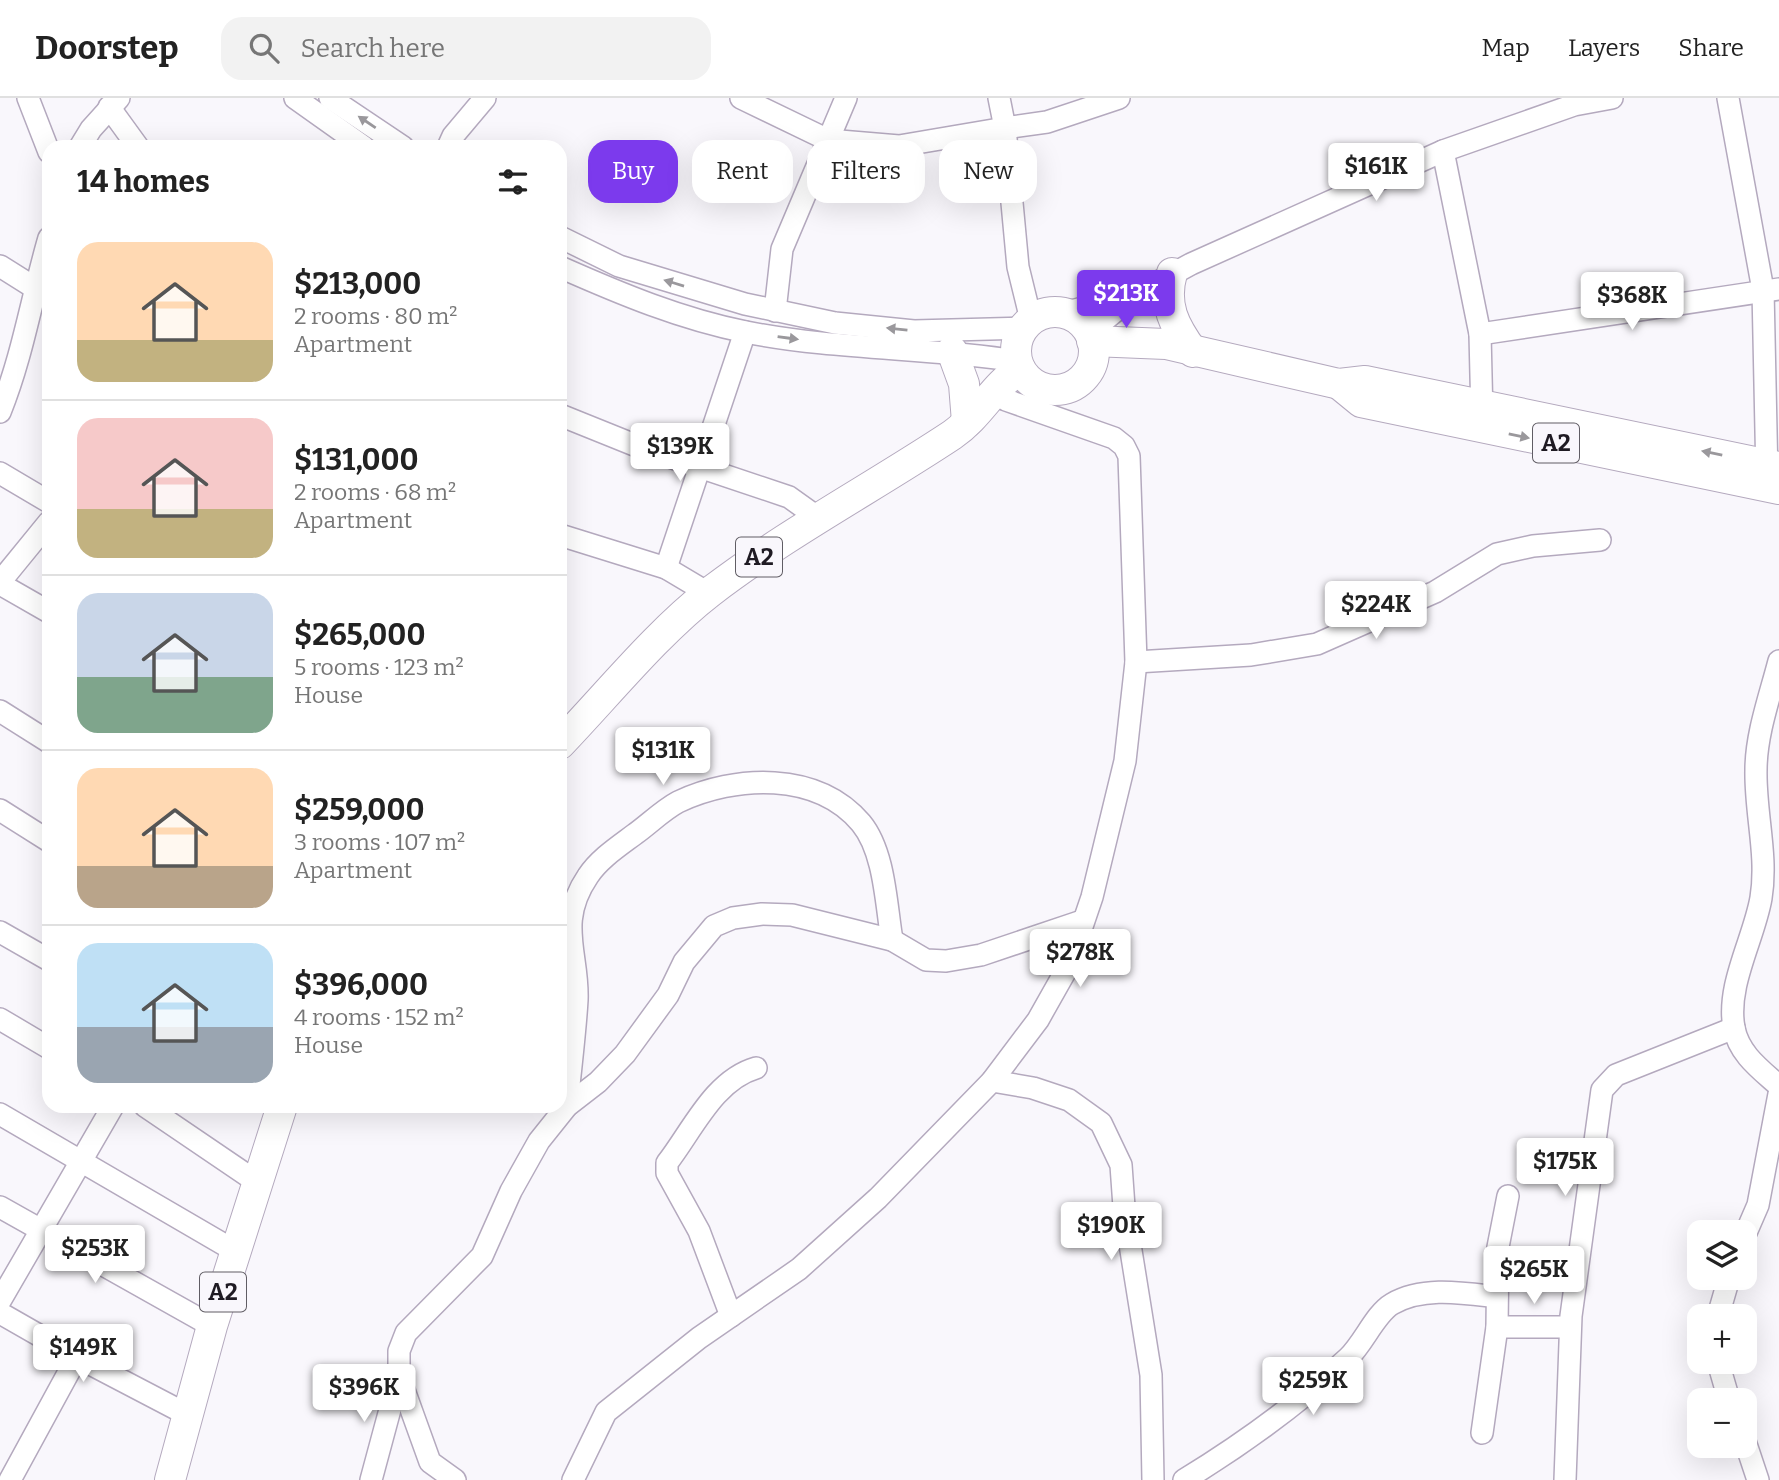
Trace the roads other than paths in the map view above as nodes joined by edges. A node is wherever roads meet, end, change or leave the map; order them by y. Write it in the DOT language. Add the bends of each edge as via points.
graph roads {
  1 [pos="28,98"];
  2 [pos="295,98"];
  3 [pos="330,98"];
  4 [pos="485,98"];
  5 [pos="741,98"];
  6 [pos="846,98"];
  7 [pos="999,98"];
  8 [pos="1119,98"];
  9 [pos="1612,98"];
  10 [pos="1728,98"];
  11 [pos="114,103"];
  12 [pos="1004,128"];
  13 [pos="44,140"];
  14 [pos="85,140"];
  15 [pos="134,140"];
  16 [pos="350,140"];
  17 [pos="393,140"];
  18 [pos="451,140"];
  19 [pos="828,140"];
  20 [pos="925,142"];
  21 [pos="1443,150"];
  22 [pos="807,190"];
  23 [pos="567,240"];
  24 [pos="42,261"];
  25 [pos="0,266"];
  26 [pos="567,270"];
  27 [pos="1172,273"];
  28 [pos="34,288"];
  29 [pos="1771,289"];
  30 [pos="1136,294"];
  31 [pos="775,311"];
  32 [pos="1064,313"];
  33 [pos="1027,324"];
  34 [pos="745,332"];
  35 [pos="1480,334"];
  36 [pos="1090,337"];
  37 [pos="1179,348"];
  38 [pos="953,351"];
  39 [pos="1024,371"];
  40 [pos="1084,376"];
  41 [pos="986,409"];
  42 [pos="0,412"];
  43 [pos="1482,417"];
  44 [pos="567,418"];
  45 [pos="699,467"];
  46 [pos="0,473"];
  47 [pos="1773,476"];
  48 [pos="42,498"];
  49 [pos="817,517"];
  50 [pos="42,531"];
  51 [pos="567,539"];
  52 [pos="1600,540"];
  53 [pos="666,568"];
  54 [pos="0,583"];
  55 [pos="708,593"];
  56 [pos="42,608"];
  57 [pos="1779,661"];
  58 [pos="1136,662"];
  59 [pos="0,711"];
  60 [pos="42,737"];
  61 [pos="567,737"];
  62 [pos="0,810"];
  63 [pos="42,837"];
  64 [pos="1082,921"];
  65 [pos="0,932"];
  66 [pos="892,940"];
  67 [pos="42,956"];
  68 [pos="0,1019"];
  69 [pos="1734,1028"];
  70 [pos="42,1044"];
  71 [pos="755,1068"];
  72 [pos="992,1081"];
  73 [pos="1779,1086"];
  74 [pos="1779,1094"];
  75 [pos="567,1106"];
  76 [pos="109,1113"];
  77 [pos="155,1113"];
  78 [pos="280,1113"];
  79 [pos="561,1113"];
  80 [pos="0,1114"];
  81 [pos="81,1162"];
  82 [pos="257,1182"];
  83 [pos="1508,1196"];
  84 [pos="0,1207"];
  85 [pos="1752,1220"];
  86 [pos="42,1231"];
  87 [pos="235,1251"];
  88 [pos="1497,1297"];
  89 [pos="0,1301"];
  90 [pos="0,1312"];
  91 [pos="731,1316"];
  92 [pos="212,1326"];
  93 [pos="1497,1327"];
  94 [pos="1570,1327"];
  95 [pos="77,1357"];
  96 [pos="399,1376"];
  97 [pos="188,1415"];
  98 [pos="1482,1433"];
  99 [pos="1751,1458"];
  100 [pos="10,1480"];
  101 [pos="170,1480"];
  102 [pos="372,1480"];
  103 [pos="455,1480"];
  104 [pos="573,1480"];
  105 [pos="1153,1480"];
  106 [pos="1184,1480"];
  107 [pos="1565,1480"];
  108 [pos="1758,1480"];
  1 -- 13 [label="street"];
  2 -- 16 [label="street"];
  17 -- 3 [label="street, one-way"];
  4 -- 18 [label="street"];
  5 -- 19 [label="street"];
  6 -- 19 [label="street"];
  7 -- 12 [label="street"];
  8 -- 12 [label="street" via="1047,122"];
  9 -- 21 [label="street" via="1574,105"];
  10 -- 29 [label="street"];
  11 -- 14 [label="street"];
  11 -- 15 [label="street"];
  12 -- 20 [label="street"];
  12 -- 33 [label="street"];
  21 -- 27 [label="street"];
  21 -- 35 [label="street"];
  22 -- 31 [label="street" via="782,250"];
  31 -- 23 [label="street, one-way" via="619,266"];
  24 -- 28 [label="street"];
  25 -- 28 [label="street"];
  26 -- 34 [label="street" via="647,305"];
  27 -- 30 [label="street"];
  27 -- 37 [label="highway" via="1167,292"];
  28 -- 42 [label="street" via="23,349"];
  29 -- 35 [label="street"];
  29 -- 47 [label="street"];
  30 -- 32 [label="street"];
  30 -- 36 [label="street"];
  33 -- 31 [label="street, one-way" via="914,331"];
  32 -- 33 [label="highway" via="1041,314"];
  32 -- 36 [label="highway" via="1074,317"];
  33 -- 39 [label="highway" via="1016,349"];
  34 -- 38 [label="street, one-way" via="854,346"];
  34 -- 45 [label="street"];
  35 -- 43 [label="street"];
  36 -- 37 [label="highway, A2"];
  36 -- 40 [label="highway" via="1093,353"];
  37 -- 40 [label="highway"];
  37 -- 43 [label="highway, A2" via="1339,384 1361,402 1420,404"];
  38 -- 39 [label="street"];
  38 -- 41 [label="highway" via="964,384"];
  39 -- 40 [label="highway" via="1061,390"];
  39 -- 41 [label="highway, A2" via="1000,382"];
  41 -- 49 [label="highway, A2"];
  41 -- 58 [label="street" via="1114,438 1124,446 1132,494"];
  43 -- 47 [label="highway, A2"];
  44 -- 45 [label="street"];
  45 -- 49 [label="street" via="789,497"];
  45 -- 53 [label="street"];
  46 -- 48 [label="street"];
  49 -- 55 [label="highway, A2"];
  50 -- 54 [label="street"];
  51 -- 53 [label="street"];
  52 -- 58 [label="street" via="1497,554 1435,592 1317,644"];
  53 -- 55 [label="street"];
  54 -- 56 [label="street"];
  55 -- 61 [label="highway, A2"];
  57 -- 69 [label="street" via="1755,766 1764,859 1761,898 1734,1000"];
  58 -- 64 [label="street" via="1125,761"];
  59 -- 60 [label="street"];
  62 -- 63 [label="street"];
  64 -- 66 [label="street" via="981,955 946,961 926,960"];
  64 -- 72 [label="street" via="1063,976 1038,1020"];
  65 -- 67 [label="street"];
  66 -- 75 [label="street" via="792,915 733,918 714,926 684,962 668,995 625,1054 598,1083"];
  66 -- 75 [label="street" via="877,858 862,825 841,804 801,786 769,781 735,785 678,803 610,852 588,876 573,908 569,941 577,997"];
  68 -- 70 [label="street"];
  69 -- 73 [label="street" via="1751,1062"];
  69 -- 94 [label="street" via="1616,1074 1602,1090"];
  71 -- 91 [label="street" via="736,1076 702,1113 667,1163 667,1173 699,1231"];
  72 -- 91 [label="street" via="878,1198 799,1269"];
  72 -- 105 [label="street" via="1069,1100 1101,1123 1121,1166 1151,1375"];
  74 -- 85 [label="street"];
  76 -- 81 [label="street"];
  77 -- 82 [label="street"];
  78 -- 82 [label="highway, A2"];
  79 -- 96 [label="street" via="539,1141 511,1191 482,1256 406,1333 398,1351"];
  80 -- 81 [label="street"];
  81 -- 86 [label="street"];
  81 -- 87 [label="street"];
  82 -- 87 [label="highway, A2"];
  83 -- 88 [label="street" via="1497,1247"];
  84 -- 86 [label="street"];
  86 -- 89 [label="street"];
  86 -- 92 [label="street"];
  87 -- 92 [label="highway, A2"];
  88 -- 93 [label="street"];
  88 -- 106 [label="street" via="1445,1291 1393,1303 1362,1345 1311,1392 1243,1444"];
  90 -- 95 [label="street"];
  91 -- 104 [label="street" via="606,1412"];
  92 -- 97 [label="highway, A2"];
  93 -- 94 [label="street"];
  93 -- 98 [label="street"];
  94 -- 107 [label="street"];
  95 -- 97 [label="street"];
  95 -- 100 [label="street"];
  96 -- 102 [label="street"];
  96 -- 103 [label="street" via="430,1462"];
  97 -- 101 [label="highway, A2"];
  99 -- 108 [label="street"];
}
